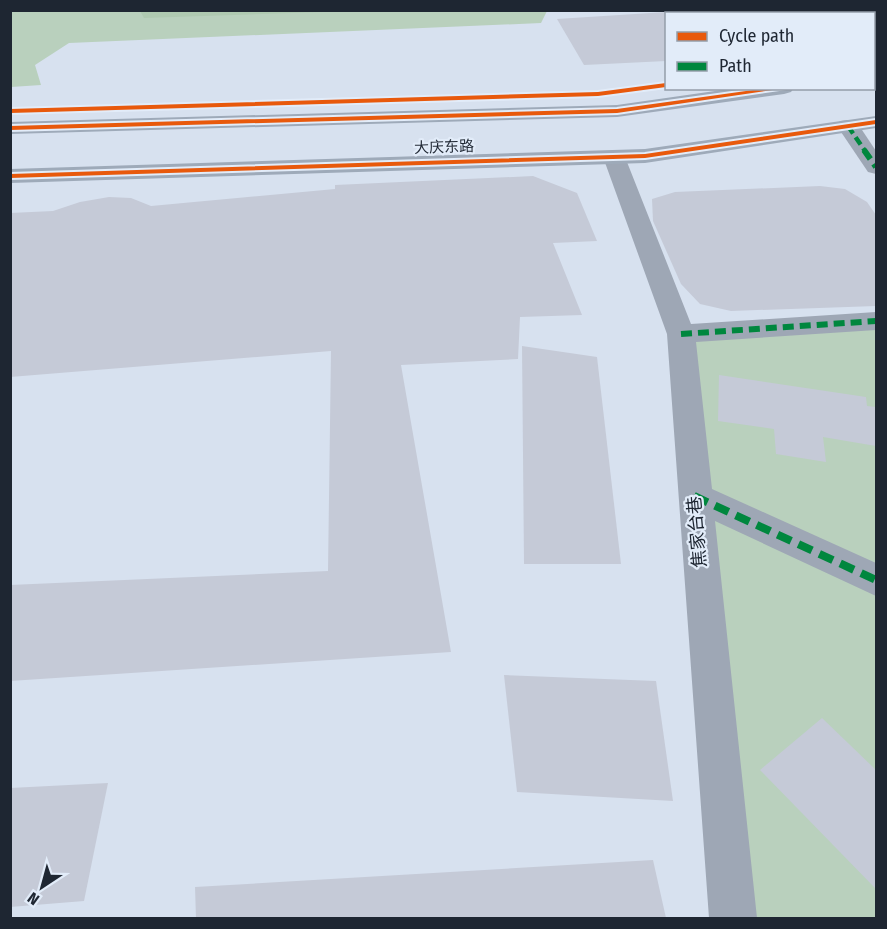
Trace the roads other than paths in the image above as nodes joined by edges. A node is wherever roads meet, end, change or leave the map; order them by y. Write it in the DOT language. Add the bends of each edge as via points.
graph roads {
  1 [pos="769,90"];
  2 [pos="876,122"];
  3 [pos="848,126"];
  4 [pos="10,128"];
  5 [pos="614,157"];
  6 [pos="876,167"];
  7 [pos="10,176"];
  8 [pos="876,321"];
  9 [pos="681,334"];
  10 [pos="694,496"];
  11 [pos="876,580"];
  12 [pos="733,918"];
  1 -- 4 [label="main road, 大庆东路" via="617,111"];
  2 -- 3 [label="main road, 大庆东路"];
  3 -- 5 [label="main road, 大庆东路" via="645,156"];
  3 -- 6 [label="street"];
  5 -- 7 [label="main road, 大庆东路"];
  5 -- 9 [label="street, 焦家台巷"];
  8 -- 9 [label="street"];
  9 -- 10 [label="street, 焦家台巷"];
  10 -- 11 [label="street"];
  10 -- 12 [label="street, 焦家台巷"];
}
